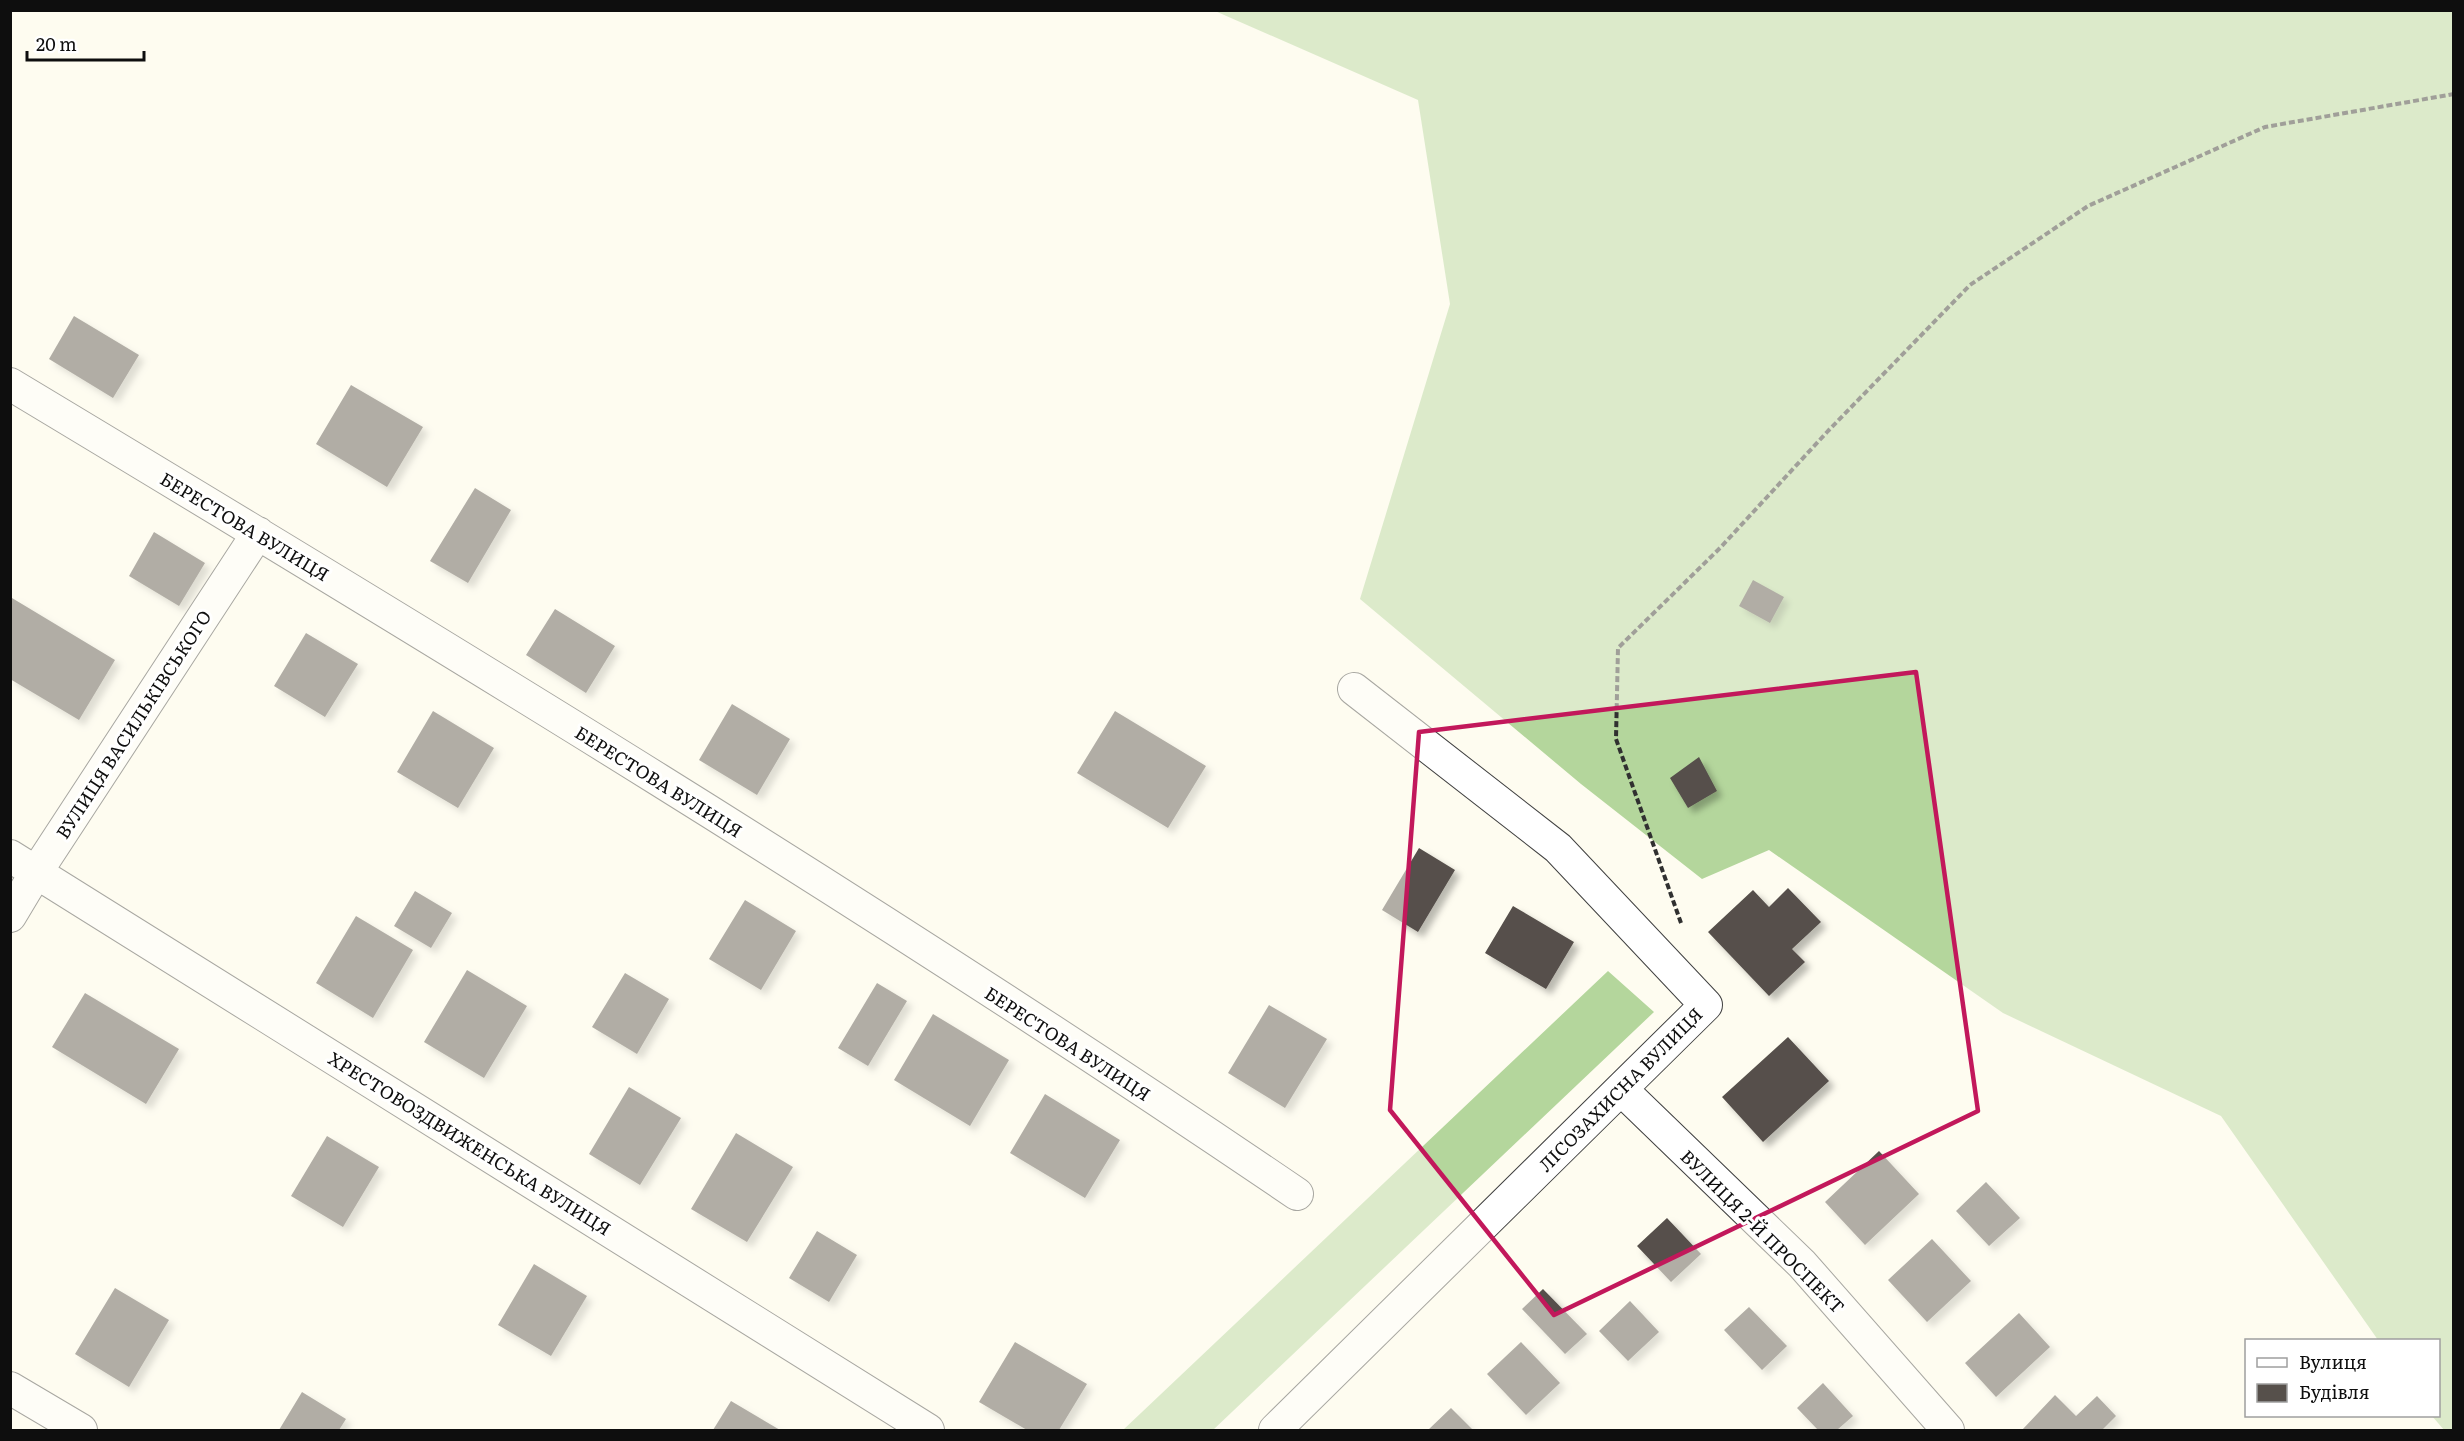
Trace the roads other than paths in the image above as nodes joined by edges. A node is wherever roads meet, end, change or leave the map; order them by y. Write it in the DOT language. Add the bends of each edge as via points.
graph roads {
  1 [pos="10,384"];
  2 [pos="258,533"];
  3 [pos="1354,690"];
  4 [pos="10,856"];
  5 [pos="37,871"];
  6 [pos="10,916"];
  7 [pos="1621,1089"];
  8 [pos="1297,1194"];
  9 [pos="10,1388"];
  10 [pos="81,1431"];
  11 [pos="928,1431"];
  12 [pos="1275,1431"];
  13 [pos="1948,1431"];
  1 -- 2 [label="street, БЕРЕСТОВА ВУЛИЦЯ"];
  2 -- 5 [label="street, ВУЛИЦЯ ВАСИЛЬКІВСЬКОГО"];
  2 -- 8 [label="street, БЕРЕСТОВА ВУЛИЦЯ" via="750,838"];
  3 -- 7 [label="street, ЛІСОЗАХИСНА ВУЛИЦЯ" via="1558,848 1706,1005"];
  4 -- 5 [label="street, ХРЕСТОВОЗДВИЖЕНСЬКА ВУЛИЦЯ"];
  5 -- 6 [label="street, ВУЛИЦЯ ВАСИЛЬКІВСЬКОГО"];
  5 -- 11 [label="street, ХРЕСТОВОЗДВИЖЕНСЬКА ВУЛИЦЯ"];
  7 -- 12 [label="street, ЛІСОЗАХИСНА ВУЛИЦЯ"];
  7 -- 13 [label="street, ВУЛИЦЯ 2-Й ПРОСПЕКТ" via="1802,1264"];
  9 -- 10 [label="street"];
}
